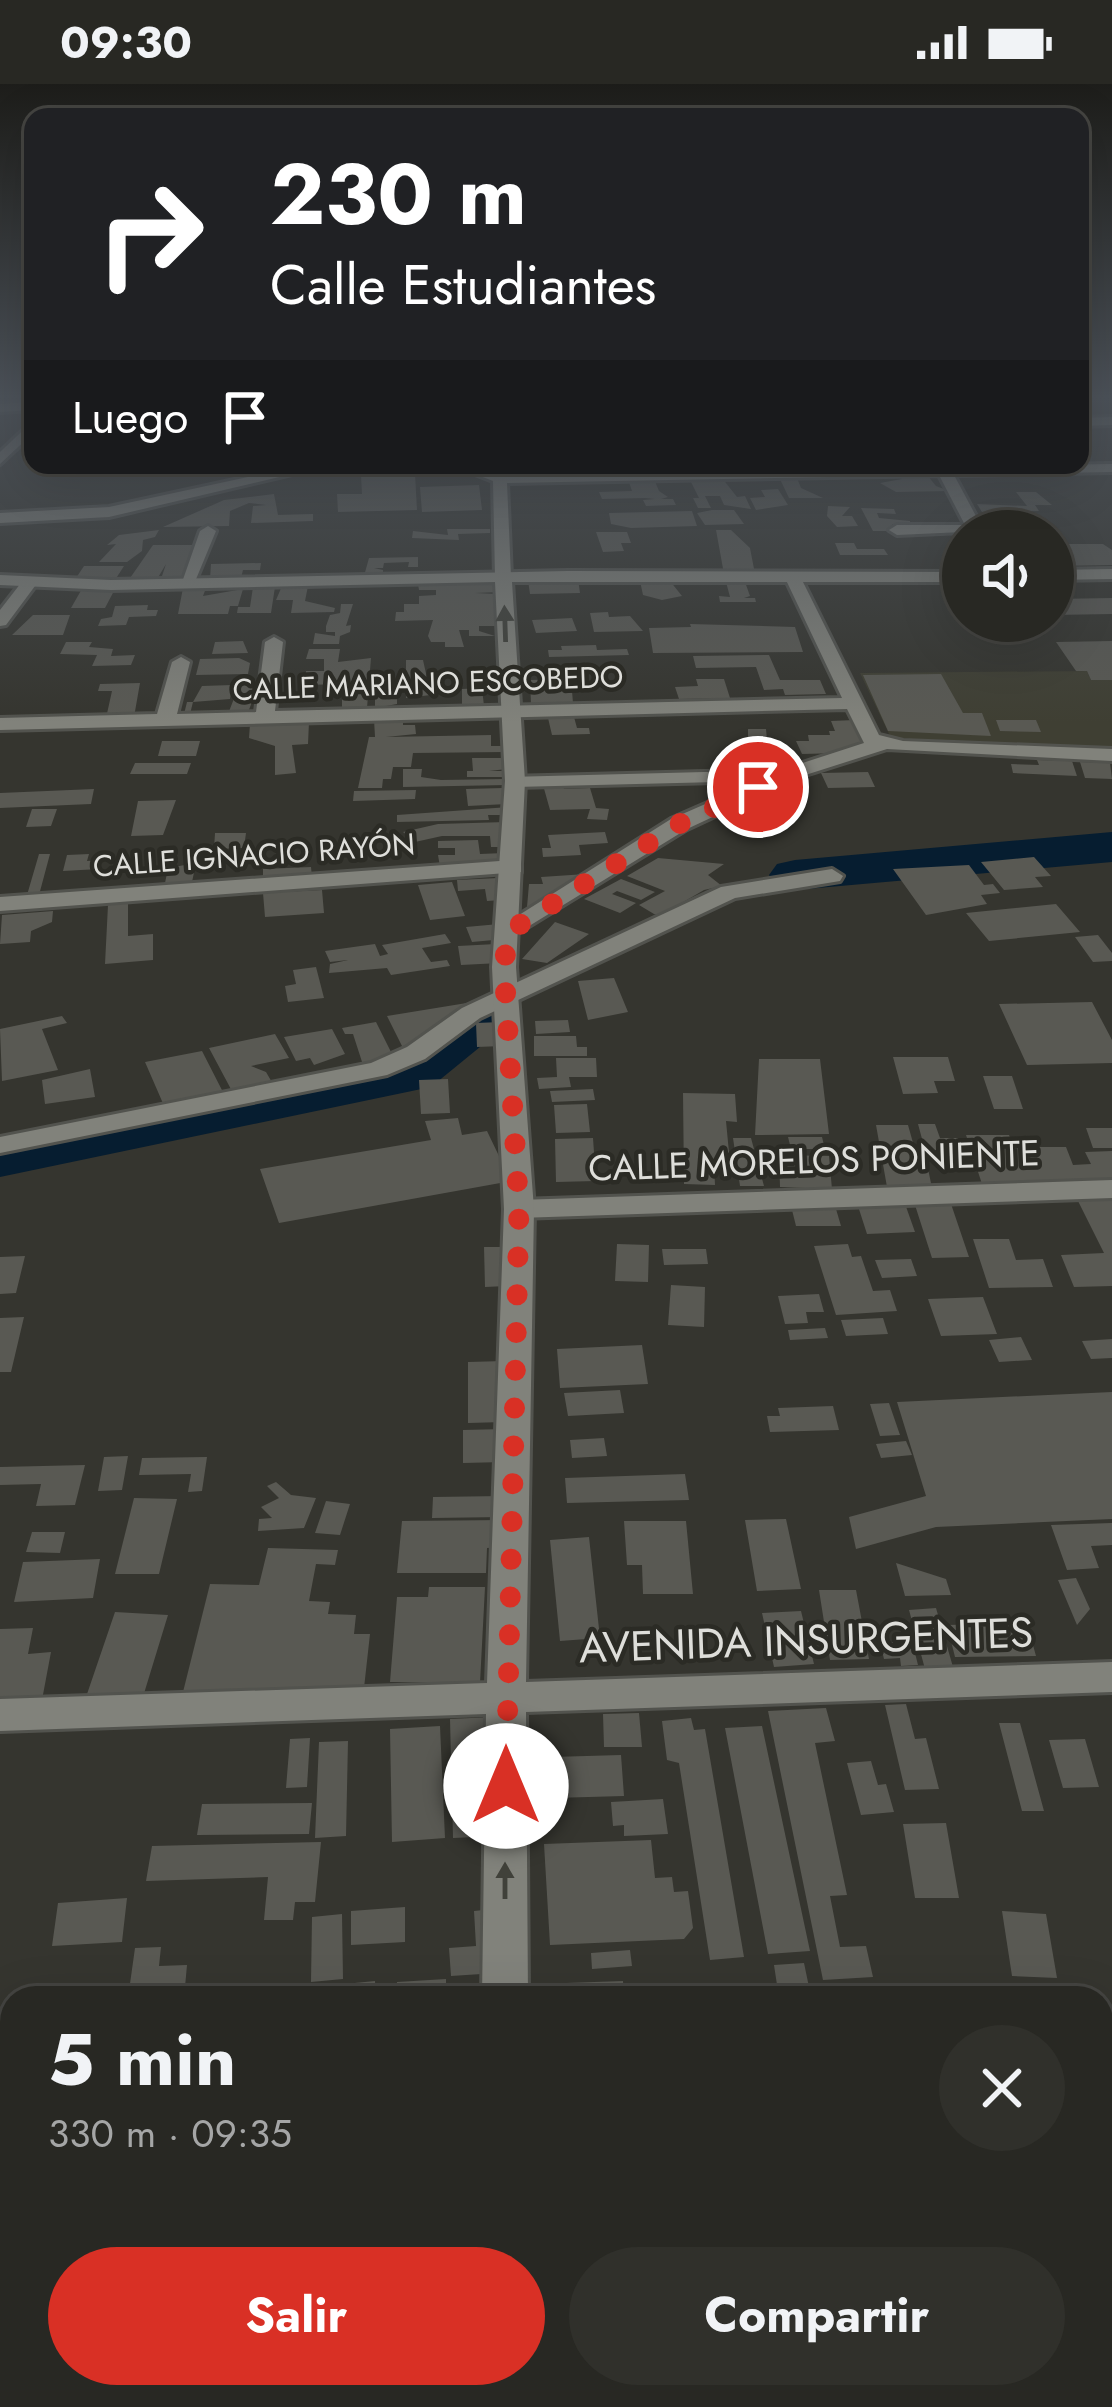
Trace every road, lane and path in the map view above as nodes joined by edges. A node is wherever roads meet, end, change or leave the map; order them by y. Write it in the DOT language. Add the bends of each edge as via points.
graph roads {
  1 [pos="134,506"];
  2 [pos="501,506"];
  3 [pos="0,518"];
  4 [pos="897,530"];
  5 [pos="942,530"];
  6 [pos="208,531"];
  7 [pos="1112,574"];
  8 [pos="1074,575"];
  9 [pos="503,577"];
  10 [pos="942,577"];
  11 [pos="0,580"];
  12 [pos="794,580"];
  13 [pos="30,582"];
  14 [pos="186,584"];
  15 [pos="0,621"];
  16 [pos="274,643"];
  17 [pos="181,662"];
  18 [pos="857,703"];
  19 [pos="509,710"];
  20 [pos="265,718"];
  21 [pos="165,721"];
  22 [pos="0,724"];
  23 [pos="882,744"];
  24 [pos="1112,755"];
  25 [pos="789,774"];
  26 [pos="515,781"];
  27 [pos="512,867"];
  28 [pos="832,876"];
  29 [pos="0,904"];
  30 [pos="508,932"];
  31 [pos="506,997"];
  32 [pos="0,1145"];
  33 [pos="1112,1189"];
  34 [pos="519,1209"];
  35 [pos="1112,1677"];
  36 [pos="506,1698"];
  37 [pos="0,1715"];
  38 [pos="505,1986"];
  1 -- 3 [label="street"];
  2 -- 9 [label="street"];
  4 -- 5 [label="street"];
  6 -- 14 [label="street"];
  7 -- 8 [label="street"];
  9 -- 12 [label="street"];
  9 -- 14 [label="street"];
  19 -- 9 [label="street, one-way"];
  10 -- 12 [label="street"];
  11 -- 13 [label="street"];
  12 -- 18 [label="street"];
  13 -- 14 [label="street"];
  13 -- 15 [label="street"];
  16 -- 20 [label="street"];
  17 -- 21 [label="street"];
  18 -- 19 [label="street, CALLE MARIANO ESCOBEDO"];
  18 -- 23 [label="street" via="865,732"];
  19 -- 20 [label="street, CALLE MARIANO ESCOBEDO"];
  19 -- 26 [label="street"];
  20 -- 21 [label="street, CALLE MARIANO ESCOBEDO"];
  21 -- 22 [label="street, CALLE MARIANO ESCOBEDO"];
  23 -- 24 [label="street"];
  23 -- 25 [label="street"];
  25 -- 26 [label="street"];
  25 -- 30 [label="street" via="679,824"];
  26 -- 27 [label="street"];
  27 -- 29 [label="street, CALLE IGNACIO RAYÓN"];
  27 -- 30 [label="street"];
  28 -- 31 [label="street" via="729,892"];
  30 -- 31 [label="street"];
  31 -- 32 [label="street" via="378,1069"];
  31 -- 34 [label="street"];
  33 -- 34 [label="street, CALLE MORELOS PONIENTE"];
  34 -- 36 [label="street"];
  35 -- 36 [label="street, AVENIDA INSURGENTES"];
  36 -- 37 [label="street, AVENIDA INSURGENTES"];
  38 -- 36 [label="street, one-way"];
}
